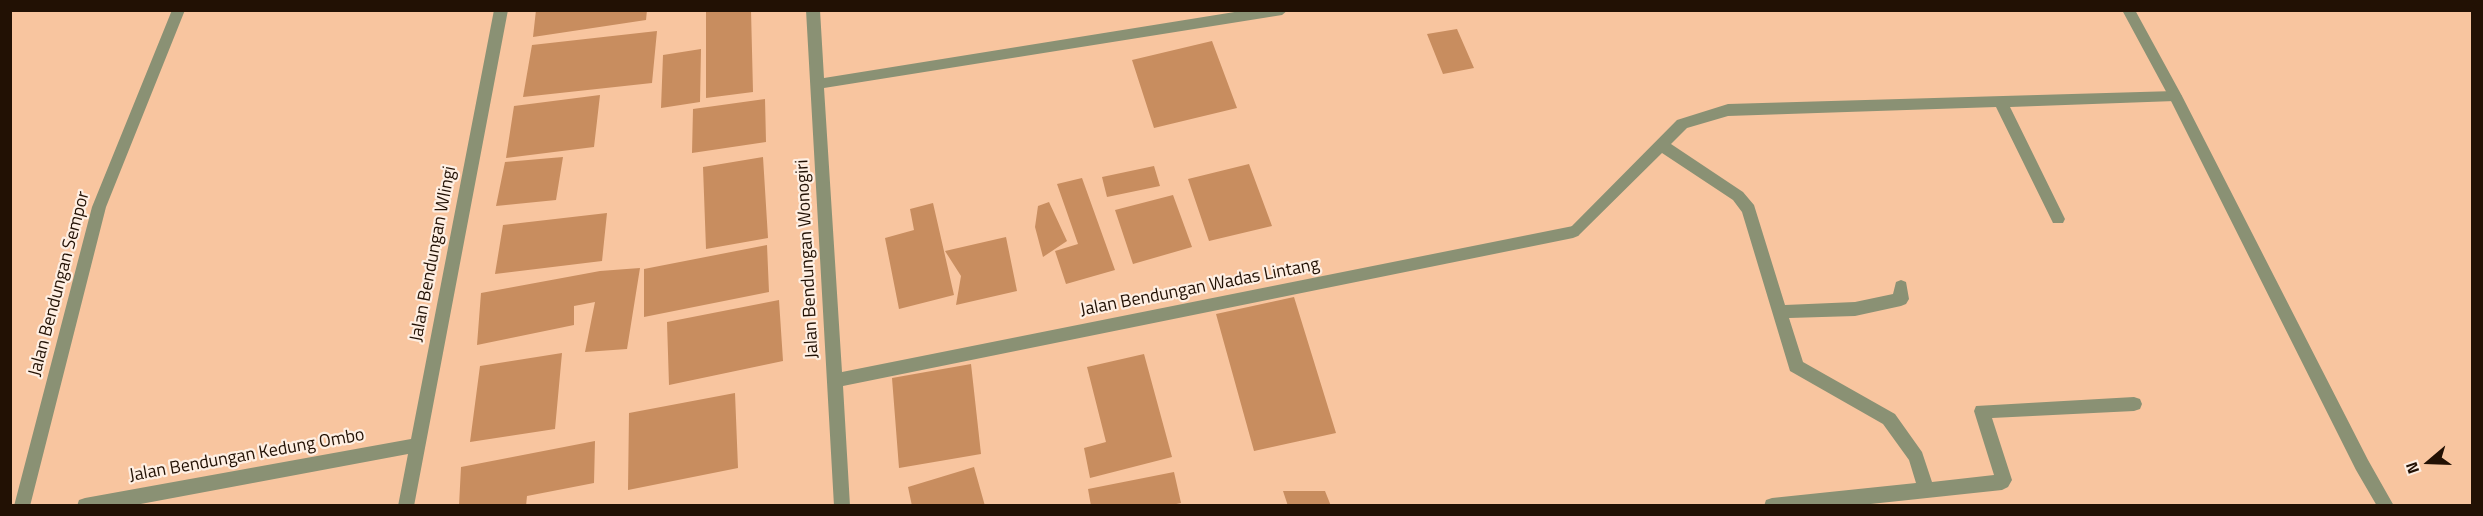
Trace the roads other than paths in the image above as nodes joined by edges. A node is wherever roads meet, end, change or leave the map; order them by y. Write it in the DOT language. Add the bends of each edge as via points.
graph roads {
  1 [pos="179,10"];
  2 [pos="501,10"];
  3 [pos="813,10"];
  4 [pos="1282,10"];
  5 [pos="2128,10"];
  6 [pos="818,84"];
  7 [pos="2175,96"];
  8 [pos="2000,101"];
  9 [pos="1662,145"];
  10 [pos="2058,219"];
  11 [pos="1901,287"];
  12 [pos="1779,312"];
  13 [pos="834,381"];
  14 [pos="2134,404"];
  15 [pos="417,445"];
  16 [pos="1926,489"];
  17 [pos="21,506"];
  18 [pos="85,506"];
  19 [pos="406,506"];
  20 [pos="842,506"];
  21 [pos="1772,506"];
  22 [pos="2386,506"];
  1 -- 17 [label="street, Jalan Bendungan Sempor" via="99,207"];
  2 -- 15 [label="street, Jalan Bendungan Wlingi"];
  3 -- 6 [label="street, Jalan Bendungan Wonogiri"];
  4 -- 6 [label="street"];
  5 -- 7 [label="street"];
  6 -- 13 [label="street, Jalan Bendungan Wonogiri"];
  7 -- 8 [label="street"];
  7 -- 22 [label="street"];
  8 -- 9 [label="street" via="1728,110 1682,124"];
  8 -- 10 [label="street"];
  9 -- 12 [label="street" via="1738,196 1749,210"];
  9 -- 13 [label="street, Jalan Bendungan Wadas Lintang" via="1573,232"];
  11 -- 12 [label="street" via="1901,299 1855,309"];
  12 -- 16 [label="street" via="1796,366 1889,418 1916,457"];
  13 -- 20 [label="street, Jalan Bendungan Wonogiri"];
  14 -- 16 [label="street" via="1985,409 1981,414 2004,480"];
  15 -- 18 [label="street, Jalan Bendungan Kedung Ombo"];
  15 -- 19 [label="street, Jalan Bendungan Wlingi"];
  16 -- 21 [label="street"];
}
